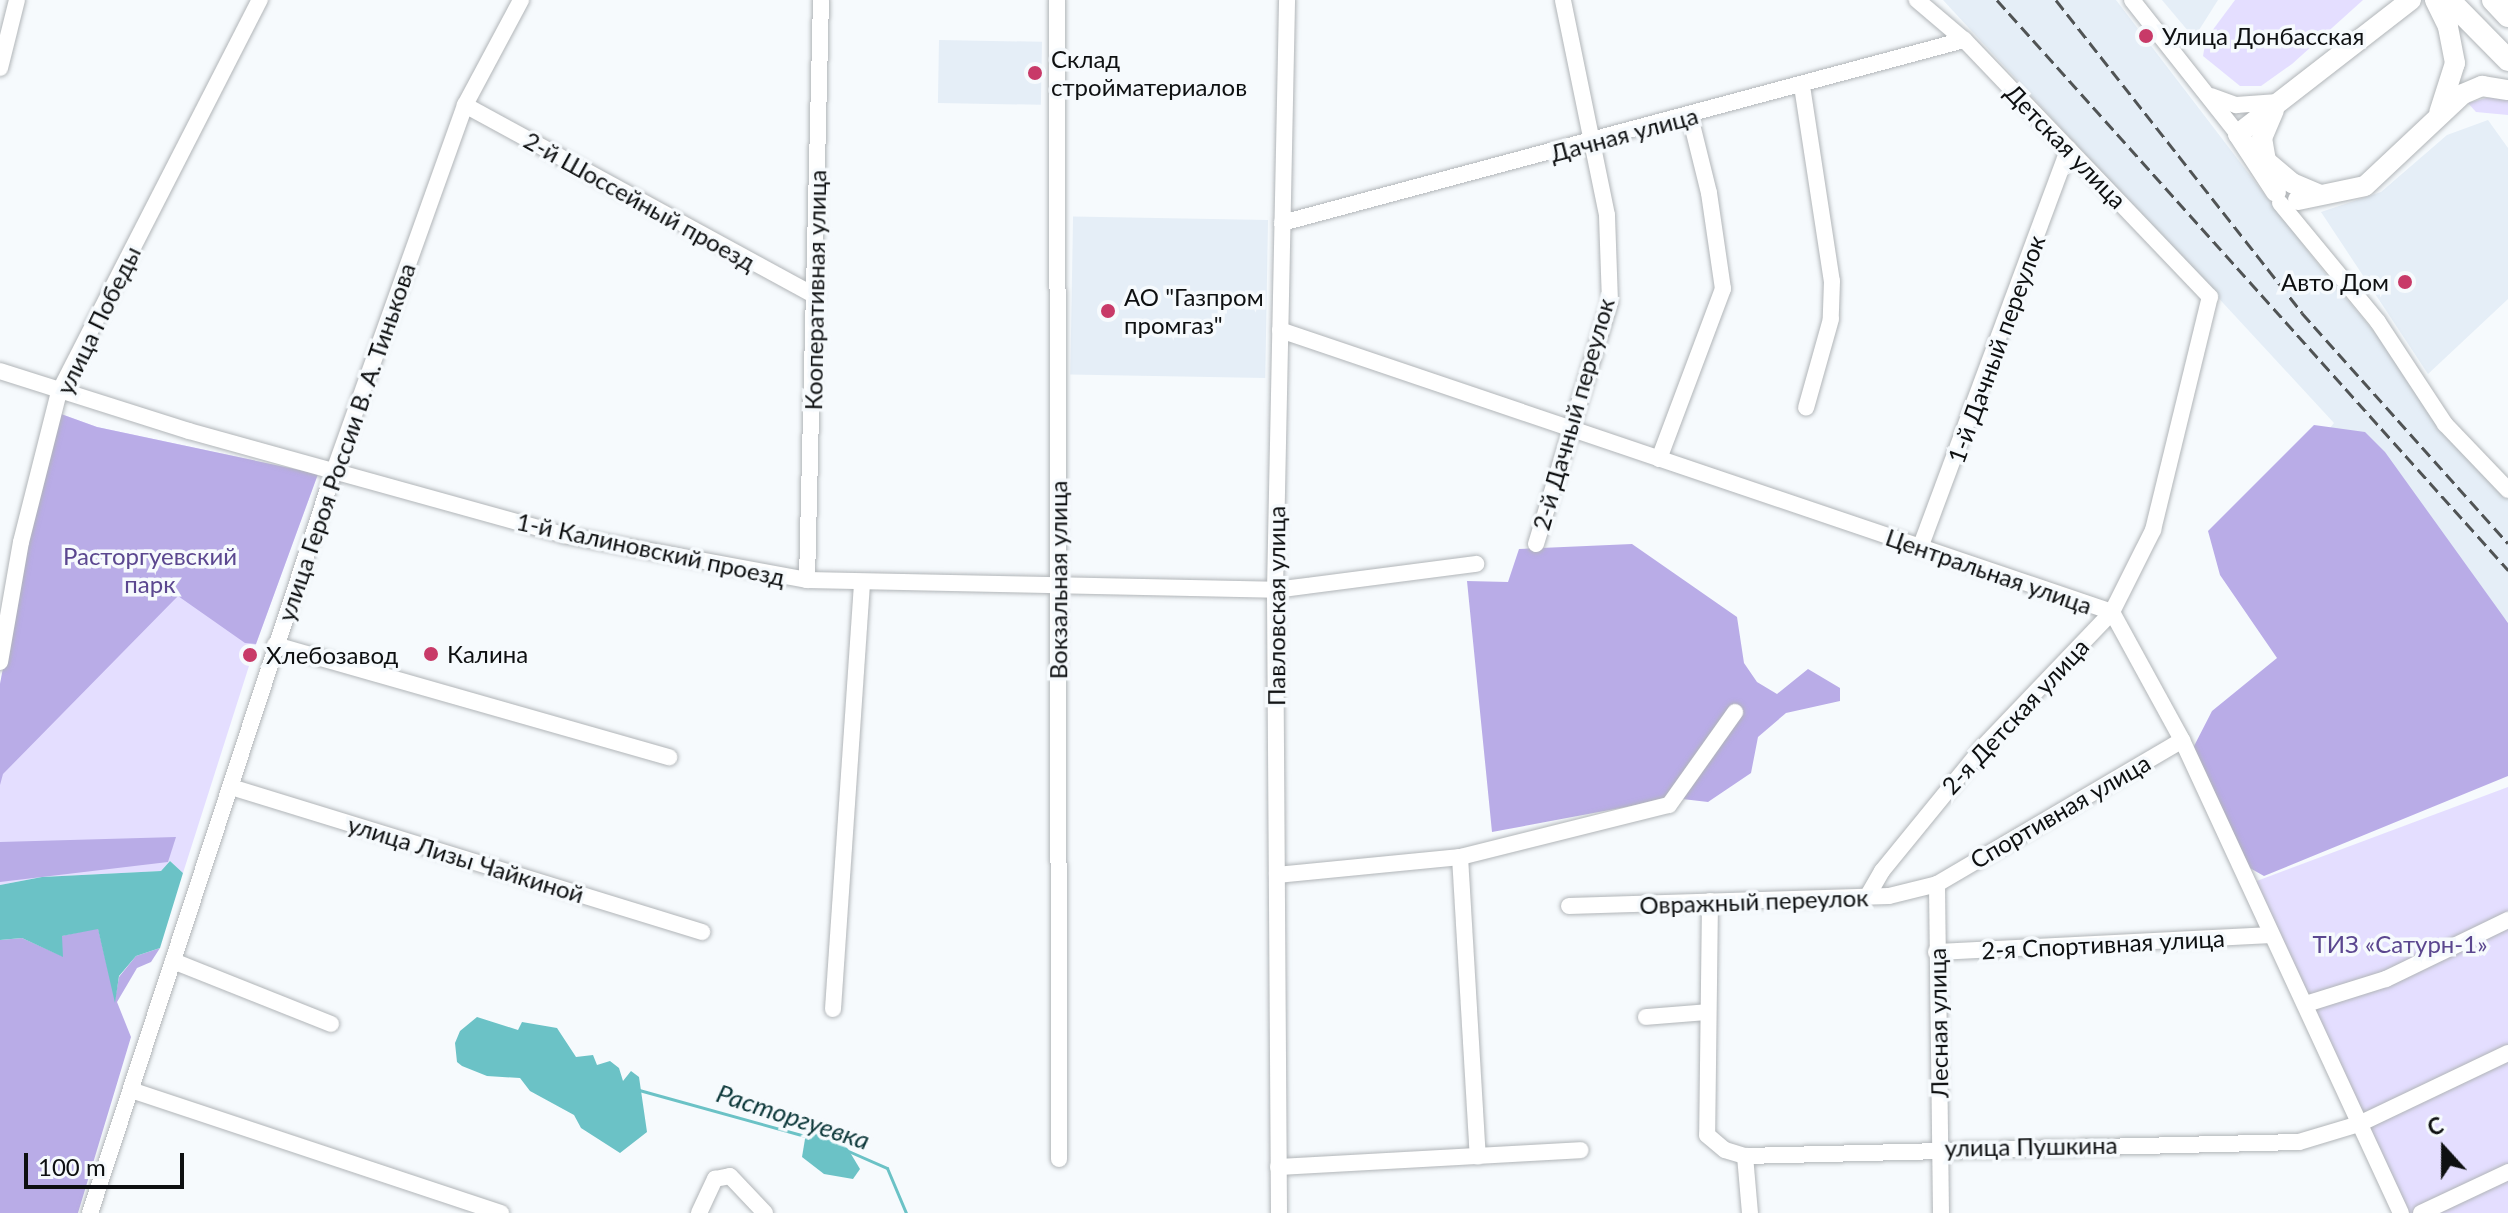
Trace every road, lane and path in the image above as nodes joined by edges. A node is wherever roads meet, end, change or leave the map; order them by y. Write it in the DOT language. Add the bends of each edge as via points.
graph roads {
  1 [pos="17,0"];
  2 [pos="260,0"];
  3 [pos="521,0"];
  4 [pos="821,0"];
  5 [pos="1057,0"];
  6 [pos="1287,0"];
  7 [pos="1563,0"];
  8 [pos="1917,0"];
  9 [pos="2132,0"];
  10 [pos="2411,0"];
  11 [pos="2435,0"];
  12 [pos="2449,0"];
  13 [pos="2493,0"];
  14 [pos="2508,16"];
  15 [pos="1964,40"];
  16 [pos="2508,60"];
  17 [pos="0,68"];
  18 [pos="1802,86"];
  19 [pos="2508,90"];
  20 [pos="2208,95"];
  21 [pos="2279,102"];
  22 [pos="465,105"];
  23 [pos="1690,116"];
  24 [pos="2435,124"];
  25 [pos="2243,140"];
  26 [pos="1595,142"];
  27 [pos="2068,149"];
  28 [pos="2266,161"];
  29 [pos="2289,195"];
  30 [pos="1282,223"];
  31 [pos="815,296"];
  32 [pos="2210,297"];
  33 [pos="1280,330"];
  34 [pos="0,371"];
  35 [pos="59,392"];
  36 [pos="1806,408"];
  37 [pos="1572,429"];
  38 [pos="1659,459"];
  39 [pos="334,471"];
  40 [pos="2508,490"];
  41 [pos="1536,544"];
  42 [pos="1920,548"];
  43 [pos="1476,564"];
  44 [pos="807,580"];
  45 [pos="862,582"];
  46 [pos="1059,583"];
  47 [pos="1275,590"];
  48 [pos="2112,612"];
  49 [pos="275,645"];
  50 [pos="0,662"];
  51 [pos="1735,712"];
  52 [pos="2182,740"];
  53 [pos="669,757"];
  54 [pos="231,787"];
  55 [pos="1460,857"];
  56 [pos="1277,875"];
  57 [pos="1938,882"];
  58 [pos="1867,897"];
  59 [pos="1710,901"];
  60 [pos="1569,906"];
  61 [pos="2508,920"];
  62 [pos="702,932"];
  63 [pos="2269,935"];
  64 [pos="1936,952"];
  65 [pos="173,961"];
  66 [pos="2306,1004"];
  67 [pos="833,1009"];
  68 [pos="1708,1012"];
  69 [pos="1646,1017"];
  70 [pos="331,1024"];
  71 [pos="2508,1053"];
  72 [pos="131,1090"];
  73 [pos="2359,1124"];
  74 [pos="1939,1148"];
  75 [pos="1581,1150"];
  76 [pos="1478,1156"];
  77 [pos="1745,1156"];
  78 [pos="1059,1159"];
  79 [pos="1278,1167"];
  80 [pos="2508,1172"];
  81 [pos="90,1213"];
  82 [pos="501,1213"];
  83 [pos="699,1213"];
  84 [pos="765,1213"];
  85 [pos="1279,1213"];
  86 [pos="1750,1213"];
  87 [pos="1941,1213"];
  88 [pos="2401,1213"];
  89 [pos="2421,1213"];
  1 -- 17 [label="street"];
  2 -- 35 [label="street, улица Победы"];
  3 -- 22 [label="street, улица Героя России В. А. Тинькова"];
  4 -- 31 [label="street, Кооперативная улица"];
  5 -- 46 [label="street, Вокзальная улица"];
  6 -- 30 [label="street, Павловская улица"];
  7 -- 26 [label="street, 2-й Дачный переулок"];
  8 -- 15 [label="street, Детская улица"];
  9 -- 20 [label="street"];
  10 -- 21 [label="main road"];
  11 -- 24 [label="main road" via="2448,27 2455,63"];
  12 -- 16 [label="highway"];
  13 -- 14 [label="highway"];
  15 -- 18 [label="street, Дачная улица"];
  15 -- 27 [label="street, Детская улица"];
  18 -- 23 [label="street, Дачная улица"];
  18 -- 36 [label="street" via="1832,281 1831,319"];
  19 -- 24 [label="main road" via="2472,89"];
  20 -- 21 [label="street" via="2236,105"];
  20 -- 25 [label="street"];
  21 -- 25 [label="main road"];
  21 -- 28 [label="main road" via="2262,138"];
  22 -- 31 [label="street, 2-й Шоссейный проезд"];
  22 -- 39 [label="street, улица Героя России В. А. Тинькова"];
  23 -- 26 [label="street, Дачная улица"];
  23 -- 38 [label="street" via="1709,193 1723,289"];
  24 -- 29 [label="main road" via="2365,186 2324,196"];
  25 -- 28 [label="main road"];
  25 -- 29 [label="main road"];
  26 -- 30 [label="street, Дачная улица"];
  26 -- 37 [label="street, 2-й Дачный переулок" via="1607,215 1610,302"];
  27 -- 32 [label="street, Детская улица"];
  27 -- 42 [label="street, 1-й Дачный переулок"];
  28 -- 29 [label="main road"];
  29 -- 40 [label="street" via="2308,238 2378,322 2445,424"];
  30 -- 33 [label="street, Павловская улица"];
  31 -- 44 [label="street, Кооперативная улица"];
  32 -- 48 [label="street, 2-я Детская улица" via="2153,530"];
  33 -- 37 [label="street, Центральная улица"];
  33 -- 47 [label="street, Павловская улица"];
  34 -- 35 [label="street, 1-й Калиновский проезд"];
  35 -- 39 [label="street, 1-й Калиновский проезд"];
  35 -- 50 [label="street, улица Победы" via="21,542"];
  37 -- 38 [label="street, Центральная улица"];
  37 -- 41 [label="street, 2-й Дачный переулок"];
  38 -- 42 [label="street, Центральная улица"];
  39 -- 44 [label="street, 1-й Калиновский проезд" via="564,535"];
  39 -- 49 [label="street, улица Героя России В. А. Тинькова"];
  42 -- 48 [label="street, Центральная улица"];
  43 -- 47 [label="street, 1-й Калиновский проезд"];
  44 -- 45 [label="street, 1-й Калиновский проезд"];
  45 -- 46 [label="street, 1-й Калиновский проезд"];
  45 -- 67 [label="street"];
  46 -- 47 [label="street, 1-й Калиновский проезд"];
  46 -- 78 [label="street, Вокзальная улица"];
  47 -- 56 [label="street, Павловская улица"];
  48 -- 52 [label="street, Центральная улица"];
  48 -- 58 [label="street, 2-я Детская улица" via="1983,747 1882,871"];
  49 -- 53 [label="street"];
  49 -- 54 [label="street, улица Героя России В. А. Тинькова"];
  51 -- 55 [label="street" via="1669,805"];
  52 -- 57 [label="street, Спортивная улица"];
  52 -- 63 [label="street, Центральная улица"];
  54 -- 62 [label="street, улица Лизы Чайкиной"];
  54 -- 65 [label="street, улица Героя России В. А. Тинькова"];
  55 -- 56 [label="street"];
  55 -- 76 [label="street"];
  56 -- 79 [label="street, Павловская улица"];
  57 -- 58 [label="street, Овражный переулок" via="1910,894"];
  57 -- 64 [label="street, Лесная улица"];
  58 -- 59 [label="street, Овражный переулок"];
  59 -- 60 [label="street, Овражный переулок"];
  59 -- 68 [label="street"];
  61 -- 66 [label="street" via="2386,979"];
  63 -- 64 [label="street, 2-я Спортивная улица"];
  63 -- 66 [label="street, Центральная улица"];
  64 -- 74 [label="street, Лесная улица"];
  65 -- 70 [label="street"];
  65 -- 72 [label="street, улица Героя России В. А. Тинькова"];
  66 -- 73 [label="street, Центральная улица"];
  68 -- 69 [label="street"];
  68 -- 77 [label="street" via="1707,1135 1725,1150"];
  71 -- 73 [label="street, улица Пушкина"];
  72 -- 81 [label="street, улица Героя России В. А. Тинькова"];
  72 -- 82 [label="street"];
  73 -- 74 [label="street, улица Пушкина" via="2299,1142"];
  73 -- 88 [label="street, Центральная улица"];
  74 -- 77 [label="street, улица Пушкина"];
  74 -- 87 [label="street, Лесная улица"];
  75 -- 76 [label="street"];
  76 -- 79 [label="street"];
  77 -- 86 [label="street"];
  79 -- 85 [label="street, Павловская улица"];
  80 -- 89 [label="street"];
  83 -- 84 [label="street" via="710,1186 730,1176"];
}
